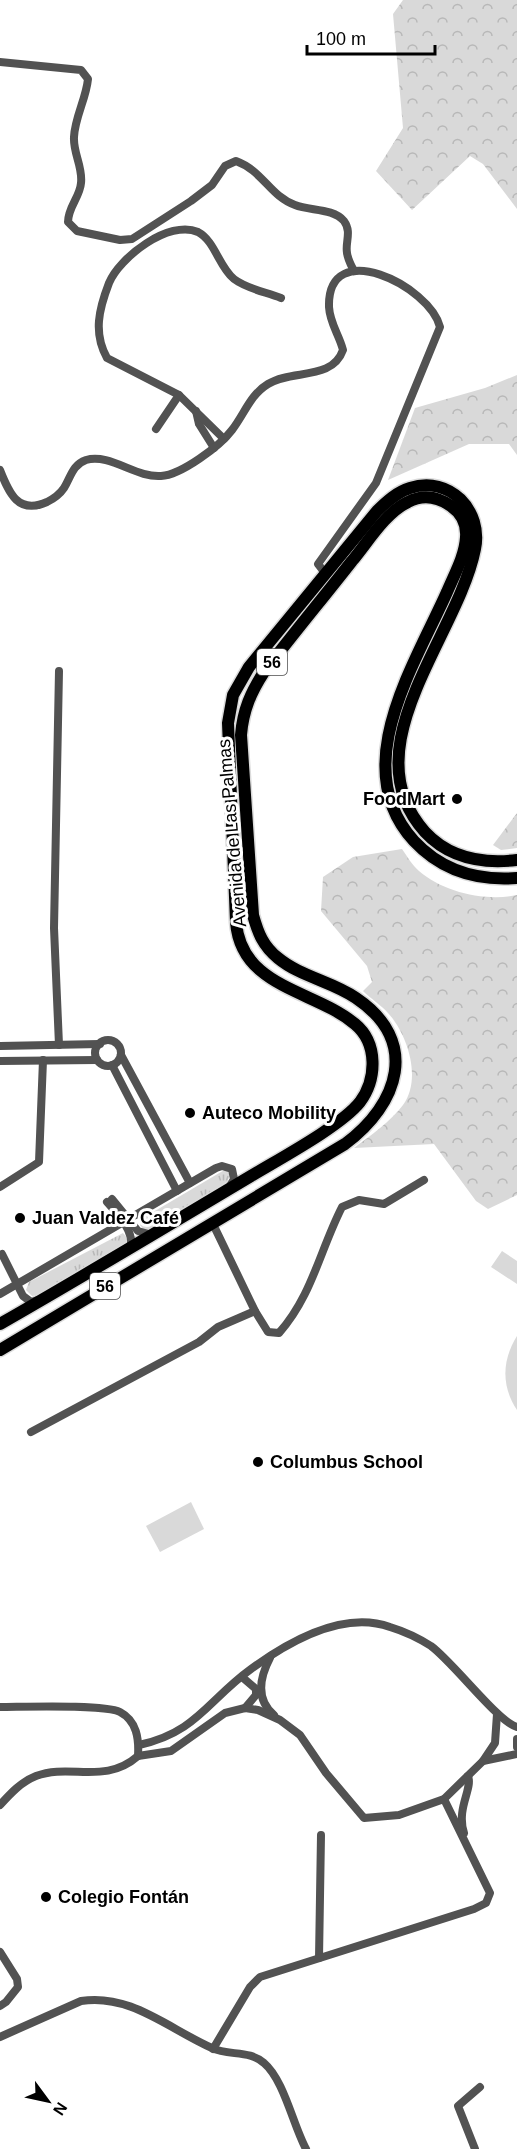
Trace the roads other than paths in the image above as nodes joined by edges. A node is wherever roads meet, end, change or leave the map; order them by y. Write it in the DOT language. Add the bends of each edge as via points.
graph roads {
  1 [pos="0,62"];
  2 [pos="354,271"];
  3 [pos="281,298"];
  4 [pos="179,395"];
  5 [pos="196,411"];
  6 [pos="156,429"];
  7 [pos="224,439"];
  8 [pos="214,448"];
  9 [pos="0,470"];
  10 [pos="325,573"];
  11 [pos="59,670"];
  12 [pos="517,860"];
  13 [pos="517,878"];
  14 [pos="100,1044"];
  15 [pos="58,1045"];
  16 [pos="0,1046"];
  17 [pos="121,1055"];
  18 [pos="43,1060"];
  19 [pos="98,1060"];
  20 [pos="0,1061"];
  21 [pos="112,1065"];
  22 [pos="424,1180"];
  23 [pos="189,1183"];
  24 [pos="0,1187"];
  25 [pos="177,1191"];
  26 [pos="221,1194"];
  27 [pos="110,1200"];
  28 [pos="126,1221"];
  29 [pos="212,1222"];
  30 [pos="153,1235"];
  31 [pos="129,1250"];
  32 [pos="2,1254"];
  33 [pos="18,1286"];
  34 [pos="0,1294"];
  35 [pos="43,1300"];
  36 [pos="255,1311"];
  37 [pos="0,1324"];
  38 [pos="0,1350"];
  39 [pos="31,1432"];
  40 [pos="271,1657"];
  41 [pos="242,1677"];
  42 [pos="0,1707"];
  43 [pos="245,1708"];
  44 [pos="497,1714"];
  45 [pos="280,1720"];
  46 [pos="517,1727"];
  47 [pos="517,1739"];
  48 [pos="139,1745"];
  49 [pos="517,1747"];
  50 [pos="517,1754"];
  51 [pos="138,1756"];
  52 [pos="483,1761"];
  53 [pos="468,1776"];
  54 [pos="444,1799"];
  55 [pos="0,1804"];
  56 [pos="321,1835"];
  57 [pos="467,1843"];
  58 [pos="0,1953"];
  59 [pos="319,1958"];
  60 [pos="0,2006"];
  61 [pos="0,2037"];
  62 [pos="213,2049"];
  63 [pos="480,2087"];
  64 [pos="306,2149"];
  65 [pos="475,2149"];
  1 -- 2 [label="street" via="81,70 88,79 73,144 81,165 82,185 68,210 68,222 77,231 132,239 191,201 212,185 225,166 236,161 249,166 280,197 294,205 335,214 344,222 348,234 346,252"];
  2 -- 7 [label="street" via="336,281 331,290 331,324 343,350 339,360 331,368 272,381 256,391"];
  2 -- 10 [label="street" via="387,276 401,284 437,315 440,327 376,483 318,564"];
  3 -- 4 [label="street" via="233,278 207,240 190,230 175,231 150,242 119,264 102,304 98,335 101,347 107,358"];
  4 -- 5 [label="street"];
  4 -- 6 [label="street"];
  5 -- 7 [label="street"];
  5 -- 8 [label="street"];
  7 -- 8 [label="street"];
  8 -- 9 [label="street" via="180,470 162,476 146,475 101,459 86,460 75,467 59,493 39,505 18,504"];
  10 -- 12 [label="main road, Avenida de Las Palmas / 56" via="377,511 399,492 439,486 470,509 475,521 475,550 403,729 398,778 411,812 435,842 472,860"];
  10 -- 26 [label="main road, Avenida de Las Palmas / 56" via="249,667 231,704 228,739 236,928 246,952 263,973 347,1018 362,1031 371,1052 372,1076 365,1095 350,1112"];
  11 -- 15 [label="street" via="54,928"];
  13 -- 29 [label="main road, Avenida de Las Palmas / 56" via="468,875 436,860 410,836 386,785 385,750 393,716 464,552 466,537 458,511 443,501 419,498 407,502 382,524 264,672 250,695 241,735 253,915 259,936 288,965 344,991 377,1015 394,1047 393,1084 380,1112 362,1132"];
  14 -- 15 [label="street"];
  14 -- 17 [label="street" via="114,1042"];
  14 -- 19 [label="street" via="96,1050"];
  15 -- 16 [label="street"];
  17 -- 21 [label="street"];
  17 -- 23 [label="street"];
  18 -- 19 [label="street"];
  18 -- 20 [label="street"];
  18 -- 24 [label="street" via="39,1162"];
  19 -- 21 [label="street"];
  21 -- 25 [label="street"];
  22 -- 36 [label="street" via="384,1204 359,1200 342,1207 310,1288 294,1317 279,1333 268,1332"];
  23 -- 25 [label="street"];
  23 -- 26 [label="street" via="227,1166 234,1179"];
  25 -- 28 [label="street"];
  26 -- 30 [label="main road, Avenida de Las Palmas / 56"];
  27 -- 28 [label="street"];
  28 -- 30 [label="street" via="143,1234"];
  28 -- 31 [label="street" via="131,1239"];
  28 -- 33 [label="street"];
  29 -- 36 [label="street"];
  29 -- 38 [label="main road, Avenida de Las Palmas / 56"];
  30 -- 31 [label="main road, Avenida de Las Palmas / 56"];
  31 -- 35 [label="main road, Avenida de Las Palmas / 56"];
  32 -- 33 [label="street"];
  33 -- 34 [label="street"];
  33 -- 35 [label="street" via="26,1300"];
  35 -- 37 [label="main road, Avenida de Las Palmas / 56"];
  36 -- 39 [label="street" via="218,1327 199,1342"];
  40 -- 41 [label="street"];
  40 -- 44 [label="street" via="333,1626 374,1622 431,1646"];
  40 -- 45 [label="street" via="260,1688 269,1711"];
  41 -- 43 [label="street" via="256,1689 256,1695"];
  41 -- 48 [label="street" via="183,1730 163,1740"];
  42 -- 48 [label="street" via="111,1708 130,1720 139,1736"];
  43 -- 45 [label="street"];
  43 -- 51 [label="street" via="225,1713 171,1751"];
  44 -- 46 [label="street"];
  44 -- 52 [label="street" via="495,1743"];
  45 -- 54 [label="street" via="300,1735 364,1818 399,1815"];
  47 -- 49 [label="street"];
  48 -- 51 [label="street"];
  50 -- 52 [label="street"];
  51 -- 55 [label="street" via="129,1764 108,1771 38,1775 14,1789"];
  52 -- 53 [label="street"];
  53 -- 54 [label="street"];
  53 -- 57 [label="street" via="470,1784 460,1816"];
  54 -- 57 [label="street"];
  56 -- 59 [label="street"];
  57 -- 59 [label="street" via="490,1893 486,1903"];
  58 -- 60 [label="street" via="17,1978 18,1987"];
  59 -- 62 [label="street" via="255,1980"];
  61 -- 62 [label="street" via="95,1999 129,2006"];
  62 -- 64 [label="street" via="253,2056 264,2063 273,2074"];
  63 -- 65 [label="street" via="458,2106"];
}
